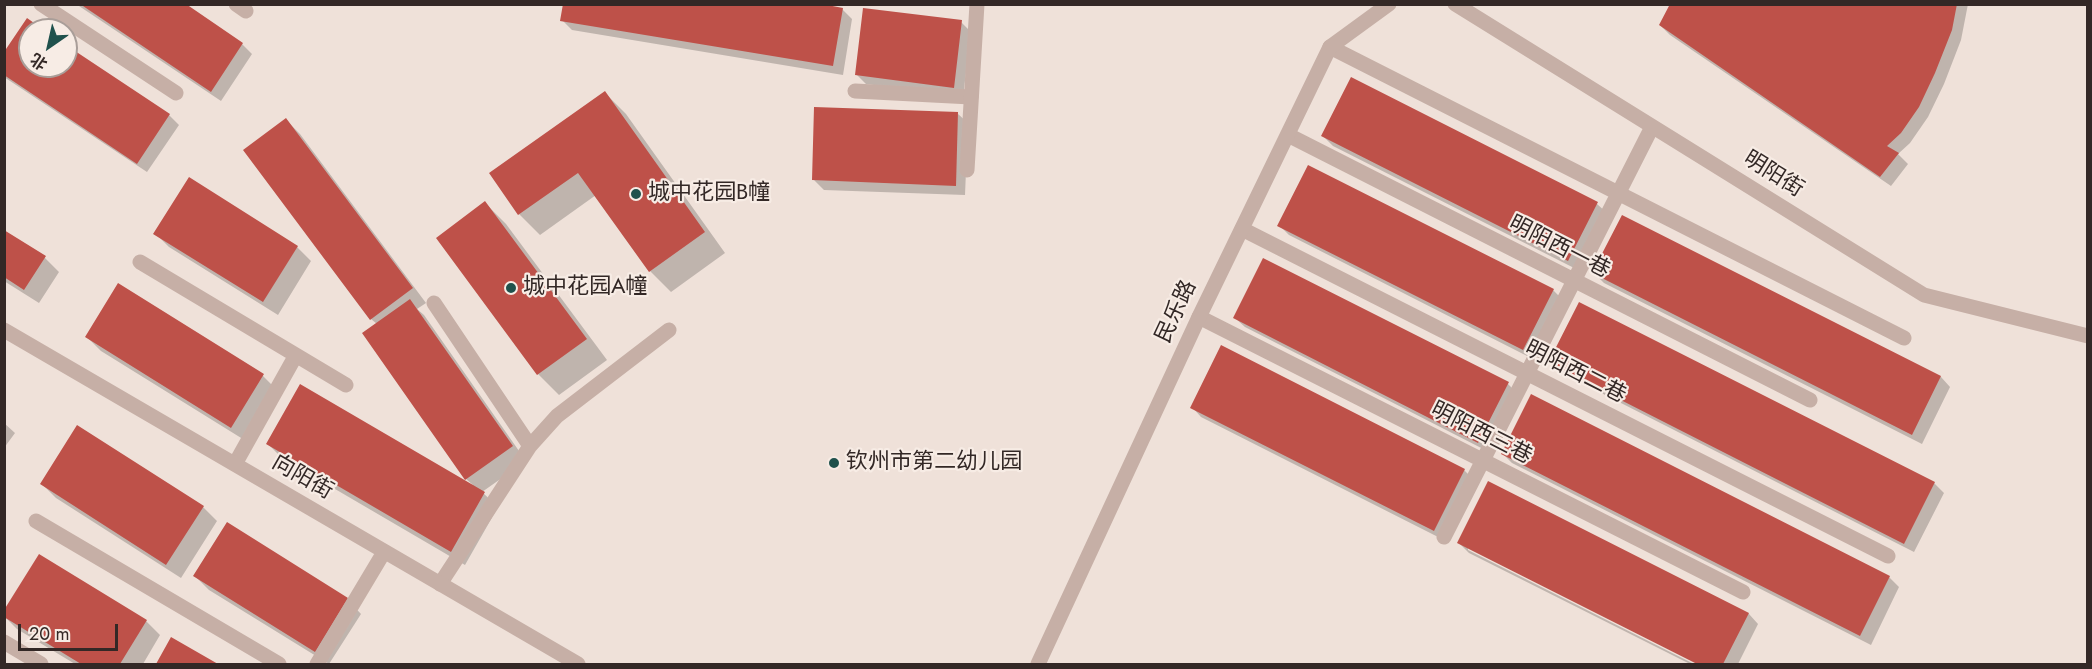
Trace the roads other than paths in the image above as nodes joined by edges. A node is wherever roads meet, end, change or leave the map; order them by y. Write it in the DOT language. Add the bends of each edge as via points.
graph roads {
  1 [pos="41,4"];
  2 [pos="977,4"];
  3 [pos="1389,4"];
  4 [pos="1455,4"];
  5 [pos="1330,47"];
  6 [pos="855,92"];
  7 [pos="176,93"];
  8 [pos="971,98"];
  9 [pos="1652,127"];
  10 [pos="1287,135"];
  11 [pos="968,170"];
  12 [pos="1618,193"];
  13 [pos="1242,229"];
  14 [pos="140,262"];
  15 [pos="1574,280"];
  16 [pos="434,303"];
  17 [pos="1199,317"];
  18 [pos="4,330"];
  19 [pos="669,330"];
  20 [pos="2088,336"];
  21 [pos="1904,338"];
  22 [pos="296,355"];
  23 [pos="1527,374"];
  24 [pos="346,385"];
  25 [pos="1810,400"];
  26 [pos="530,446"];
  27 [pos="1483,461"];
  28 [pos="235,465"];
  29 [pos="36,521"];
  30 [pos="1444,537"];
  31 [pos="384,552"];
  32 [pos="1888,556"];
  33 [pos="440,584"];
  34 [pos="1743,592"];
  35 [pos="4,642"];
  36 [pos="41,664"];
  37 [pos="279,664"];
  38 [pos="317,664"];
  39 [pos="578,664"];
  40 [pos="1038,664"];
  1 -- 7 [label="street"];
  2 -- 8 [label="street"];
  3 -- 5 [label="street, 民乐路"];
  4 -- 9 [label="street, 明阳街"];
  5 -- 10 [label="street, 民乐路"];
  5 -- 12 [label="street"];
  6 -- 8 [label="street"];
  8 -- 11 [label="street"];
  9 -- 12 [label="street"];
  9 -- 20 [label="street, 明阳街" via="1924,295"];
  10 -- 13 [label="street, 民乐路"];
  10 -- 15 [label="street, 明阳西一巷"];
  12 -- 15 [label="street"];
  12 -- 21 [label="street"];
  13 -- 17 [label="street, 民乐路"];
  13 -- 23 [label="street, 明阳西二巷"];
  14 -- 22 [label="street"];
  15 -- 23 [label="street"];
  15 -- 25 [label="street, 明阳西一巷"];
  16 -- 26 [label="street"];
  17 -- 27 [label="street, 明阳西三巷"];
  17 -- 40 [label="street, 民乐路"];
  18 -- 28 [label="street, 向阳街"];
  19 -- 26 [label="street" via="557,416"];
  22 -- 24 [label="street"];
  22 -- 28 [label="street"];
  23 -- 27 [label="street"];
  23 -- 32 [label="street, 明阳西二巷"];
  26 -- 33 [label="street"];
  27 -- 30 [label="street"];
  27 -- 34 [label="street, 明阳西三巷"];
  28 -- 31 [label="street, 向阳街"];
  29 -- 37 [label="street"];
  31 -- 33 [label="street, 向阳街"];
  31 -- 38 [label="street"];
  33 -- 39 [label="street, 向阳街"];
  35 -- 36 [label="street"];
}
